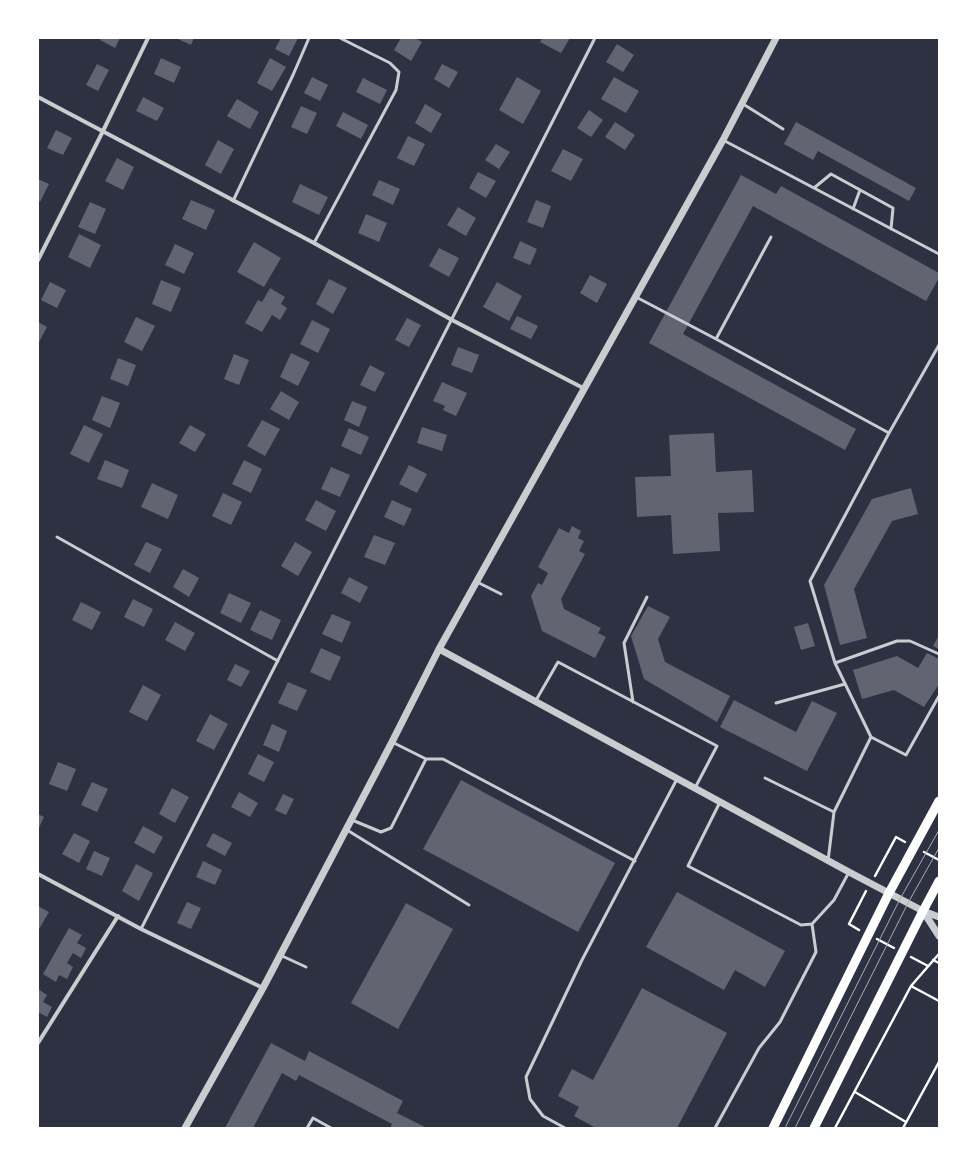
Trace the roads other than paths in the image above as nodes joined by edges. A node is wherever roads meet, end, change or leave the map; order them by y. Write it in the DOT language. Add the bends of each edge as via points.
graph roads {
  1 [pos="148,38"];
  2 [pos="309,38"];
  3 [pos="340,38"];
  4 [pos="595,38"];
  5 [pos="776,38"];
  6 [pos="38,97"];
  7 [pos="742,103"];
  8 [pos="783,129"];
  9 [pos="103,131"];
  10 [pos="723,140"];
  11 [pos="814,188"];
  12 [pos="860,190"];
  13 [pos="232,201"];
  14 [pos="853,208"];
  15 [pos="891,229"];
  16 [pos="770,237"];
  17 [pos="314,243"];
  18 [pos="939,254"];
  19 [pos="38,260"];
  20 [pos="636,297"];
  21 [pos="452,320"];
  22 [pos="716,339"];
  23 [pos="939,345"];
  24 [pos="585,389"];
  25 [pos="889,433"];
  26 [pos="57,537"];
  27 [pos="477,582"];
  28 [pos="501,594"];
  29 [pos="647,597"];
  30 [pos="439,650"];
  31 [pos="939,654"];
  32 [pos="278,661"];
  33 [pos="835,663"];
  34 [pos="845,684"];
  35 [pos="939,696"];
  36 [pos="535,702"];
  37 [pos="633,702"];
  38 [pos="776,703"];
  39 [pos="871,737"];
  40 [pos="392,742"];
  41 [pos="426,759"];
  42 [pos="765,778"];
  43 [pos="677,779"];
  44 [pos="695,788"];
  45 [pos="939,801"];
  46 [pos="720,802"];
  47 [pos="834,812"];
  48 [pos="351,819"];
  49 [pos="346,829"];
  50 [pos="635,861"];
  51 [pos="828,861"];
  52 [pos="849,872"];
  53 [pos="38,874"];
  54 [pos="939,881"];
  55 [pos="889,893"];
  56 [pos="469,906"];
  57 [pos="923,911"];
  58 [pos="118,916"];
  59 [pos="939,917"];
  60 [pos="812,924"];
  61 [pos="141,929"];
  62 [pos="939,936"];
  63 [pos="280,955"];
  64 [pos="306,967"];
  65 [pos="263,988"];
  66 [pos="38,1043"];
  67 [pos="185,1128"];
  68 [pos="307,1128"];
  69 [pos="331,1128"];
  70 [pos="565,1128"];
  71 [pos="715,1128"];
  72 [pos="773,1128"];
  73 [pos="814,1128"];
  1 -- 9 [label="street"];
  2 -- 13 [label="lane"];
  3 -- 17 [label="lane" via="390,63 399,72 396,90"];
  4 -- 21 [label="lane"];
  5 -- 7 [label="street"];
  6 -- 9 [label="street"];
  7 -- 8 [label="lane"];
  7 -- 10 [label="street"];
  9 -- 13 [label="street"];
  9 -- 19 [label="street"];
  10 -- 11 [label="lane"];
  10 -- 20 [label="street"];
  11 -- 12 [label="lane" via="831,174"];
  11 -- 14 [label="lane"];
  12 -- 14 [label="lane"];
  12 -- 15 [label="lane" via="893,208"];
  13 -- 17 [label="street"];
  14 -- 15 [label="lane"];
  15 -- 18 [label="lane"];
  16 -- 22 [label="lane"];
  17 -- 21 [label="street"];
  20 -- 22 [label="lane"];
  20 -- 24 [label="street"];
  21 -- 24 [label="street"];
  21 -- 32 [label="lane"];
  22 -- 25 [label="lane"];
  23 -- 25 [label="lane"];
  24 -- 27 [label="street"];
  25 -- 33 [label="lane" via="810,581"];
  26 -- 32 [label="lane"];
  27 -- 28 [label="lane"];
  27 -- 30 [label="street"];
  29 -- 37 [label="lane" via="624,643"];
  30 -- 36 [label="street"];
  30 -- 40 [label="street"];
  31 -- 33 [label="lane" via="910,641 897,641"];
  32 -- 61 [label="lane"];
  33 -- 34 [label="lane"];
  34 -- 38 [label="lane"];
  34 -- 39 [label="lane"];
  35 -- 39 [label="lane" via="906,755"];
  36 -- 37 [label="lane" via="558,662"];
  36 -- 43 [label="street"];
  37 -- 44 [label="lane" via="717,746"];
  39 -- 47 [label="lane"];
  40 -- 41 [label="lane"];
  40 -- 48 [label="street"];
  41 -- 48 [label="lane" via="391,828 381,832"];
  41 -- 50 [label="lane" via="443,759"];
  42 -- 47 [label="lane"];
  43 -- 44 [label="street"];
  43 -- 50 [label="lane"];
  44 -- 46 [label="street"];
  45 -- 55 [label="main road"];
  46 -- 51 [label="street"];
  46 -- 60 [label="lane" via="688,866 801,925"];
  47 -- 51 [label="lane"];
  48 -- 49 [label="street"];
  49 -- 56 [label="lane"];
  49 -- 63 [label="street"];
  50 -- 70 [label="lane" via="582,960 526,1077 530,1099 542,1116"];
  51 -- 52 [label="street"];
  52 -- 55 [label="street"];
  52 -- 60 [label="lane" via="834,900"];
  53 -- 58 [label="street"];
  54 -- 57 [label="main road"];
  55 -- 57 [label="street"];
  55 -- 72 [label="main road"];
  57 -- 59 [label="street"];
  57 -- 62 [label="street"];
  57 -- 73 [label="main road"];
  58 -- 61 [label="street"];
  58 -- 66 [label="street"];
  60 -- 71 [label="lane" via="816,952 780,1022 759,1048"];
  61 -- 65 [label="street"];
  63 -- 64 [label="lane"];
  63 -- 65 [label="street"];
  65 -- 67 [label="street"];
  68 -- 69 [label="lane" via="313,1118"];
}
